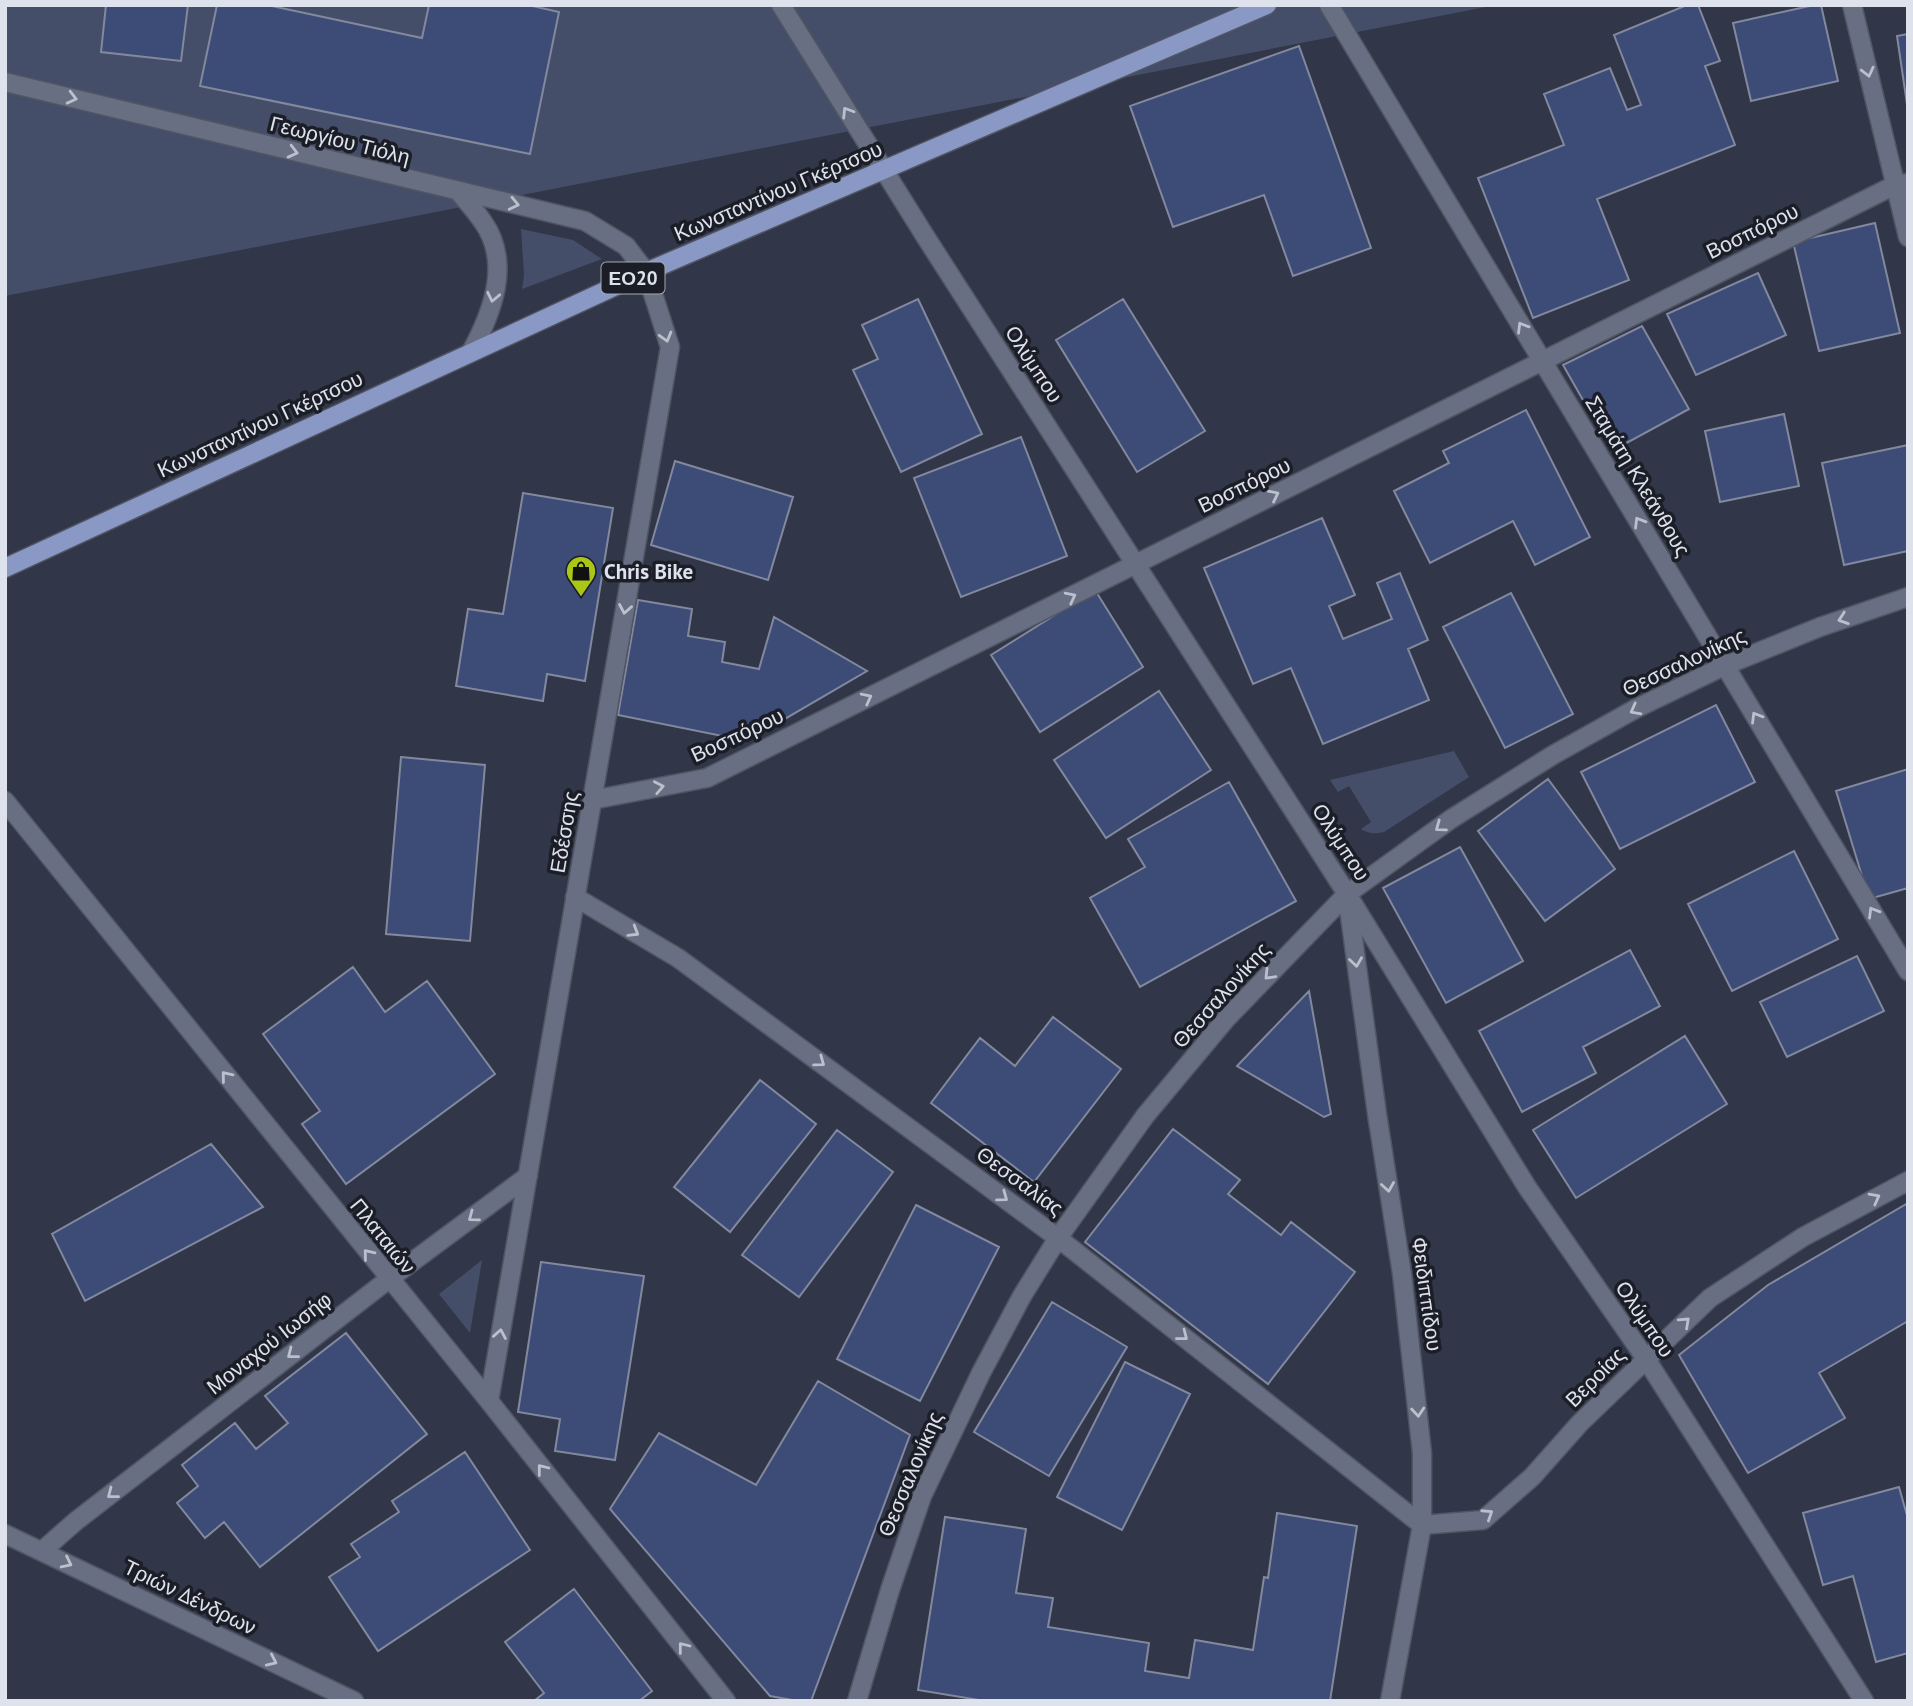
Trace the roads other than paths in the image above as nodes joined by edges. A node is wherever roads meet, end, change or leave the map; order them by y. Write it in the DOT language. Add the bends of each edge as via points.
graph roads {
  1 [pos="781,5"];
  2 [pos="1267,5"];
  3 [pos="1329,5"];
  4 [pos="1852,5"];
  5 [pos="5,82"];
  6 [pos="883,170"];
  7 [pos="1901,184"];
  8 [pos="459,192"];
  9 [pos="1908,237"];
  10 [pos="646,272"];
  11 [pos="471,352"];
  12 [pos="1542,361"];
  13 [pos="1136,564"];
  14 [pos="5,568"];
  15 [pos="1908,597"];
  16 [pos="1724,666"];
  17 [pos="592,800"];
  18 [pos="5,801"];
  19 [pos="1347,894"];
  20 [pos="575,897"];
  21 [pos="1908,971"];
  22 [pos="528,1176"];
  23 [pos="1908,1181"];
  24 [pos="1058,1238"];
  25 [pos="389,1279"];
  26 [pos="1646,1359"];
  27 [pos="489,1401"];
  28 [pos="1422,1525"];
  29 [pos="5,1534"];
  30 [pos="42,1551"];
  31 [pos="725,1700"];
  32 [pos="354,1701"];
  33 [pos="857,1701"];
  34 [pos="1390,1701"];
  35 [pos="1864,1701"];
  6 -- 1 [label="street, Ολύμπου, one-way"];
  2 -- 6 [label="main road, Κωνσταντίνου Γκέρτσου / ΕΟ20"];
  12 -- 3 [label="street, Σταμάτη Κλεάνθους, one-way"];
  4 -- 7 [label="street, one-way"];
  5 -- 8 [label="street, Γεωργίου Τιόλη, one-way"];
  6 -- 10 [label="main road, Κωνσταντίνου Γκέρτσου / ΕΟ20"];
  6 -- 13 [label="street, Ολύμπου"];
  7 -- 9 [label="street"];
  7 -- 12 [label="street, Βοσπόρου"];
  8 -- 10 [label="street, Γεωργίου Τιόλη, one-way" via="585,221 626,246"];
  8 -- 11 [label="street, one-way" via="484,223 495,245 498,269 488,320"];
  10 -- 11 [label="main road, Κωνσταντίνου Γκέρτσου / ΕΟ20"];
  10 -- 17 [label="street, Εδέσσης, one-way" via="670,347"];
  11 -- 14 [label="main road, Κωνσταντίνου Γκέρτσου / ΕΟ20"];
  13 -- 12 [label="street, Βοσπόρου, one-way"];
  16 -- 12 [label="street, Σταμάτη Κλεάνθους, one-way"];
  17 -- 13 [label="street, Βοσπόρου, one-way" via="707,778"];
  13 -- 19 [label="street, Ολύμπου"];
  15 -- 16 [label="street, Θεσσαλονίκης, one-way" via="1820,626"];
  16 -- 19 [label="street, Θεσσαλονίκης, one-way" via="1553,755 1451,819"];
  21 -- 16 [label="street, Σταμάτη Κλεάνθους, one-way"];
  17 -- 20 [label="street, Εδέσσης"];
  25 -- 18 [label="street, Πλαταιών, one-way"];
  19 -- 24 [label="street, Θεσσαλονίκης, one-way" via="1218,1029 1146,1116"];
  19 -- 26 [label="street, Ολύμπου" via="1527,1187"];
  19 -- 28 [label="street, Φειδιππίδου, one-way" via="1413,1363 1422,1452"];
  20 -- 22 [label="street, Εδέσσης"];
  20 -- 24 [label="street, Θεσσαλίας, one-way" via="678,958"];
  22 -- 25 [label="street, Μοναχού Ιωσήφ, one-way"];
  27 -- 22 [label="street, Εδέσσης, one-way"];
  26 -- 23 [label="street, Βεροίας, one-way" via="1710,1298 1803,1237"];
  24 -- 28 [label="street, Θεσσαλίας, one-way"];
  24 -- 33 [label="street, Θεσσαλονίκης" via="981,1373 922,1496"];
  25 -- 27 [label="street, Πλαταιών"];
  25 -- 30 [label="street, Μοναχού Ιωσήφ, one-way"];
  28 -- 26 [label="street, Βεροίας, one-way" via="1483,1520 1532,1477"];
  26 -- 35 [label="street, Ολύμπου"];
  31 -- 27 [label="street, Πλαταιών, one-way"];
  28 -- 34 [label="street, Φειδιππίδου"];
  29 -- 30 [label="street, Τριών Δένδρων"];
  30 -- 32 [label="street, Τριών Δένδρων, one-way"];
}
